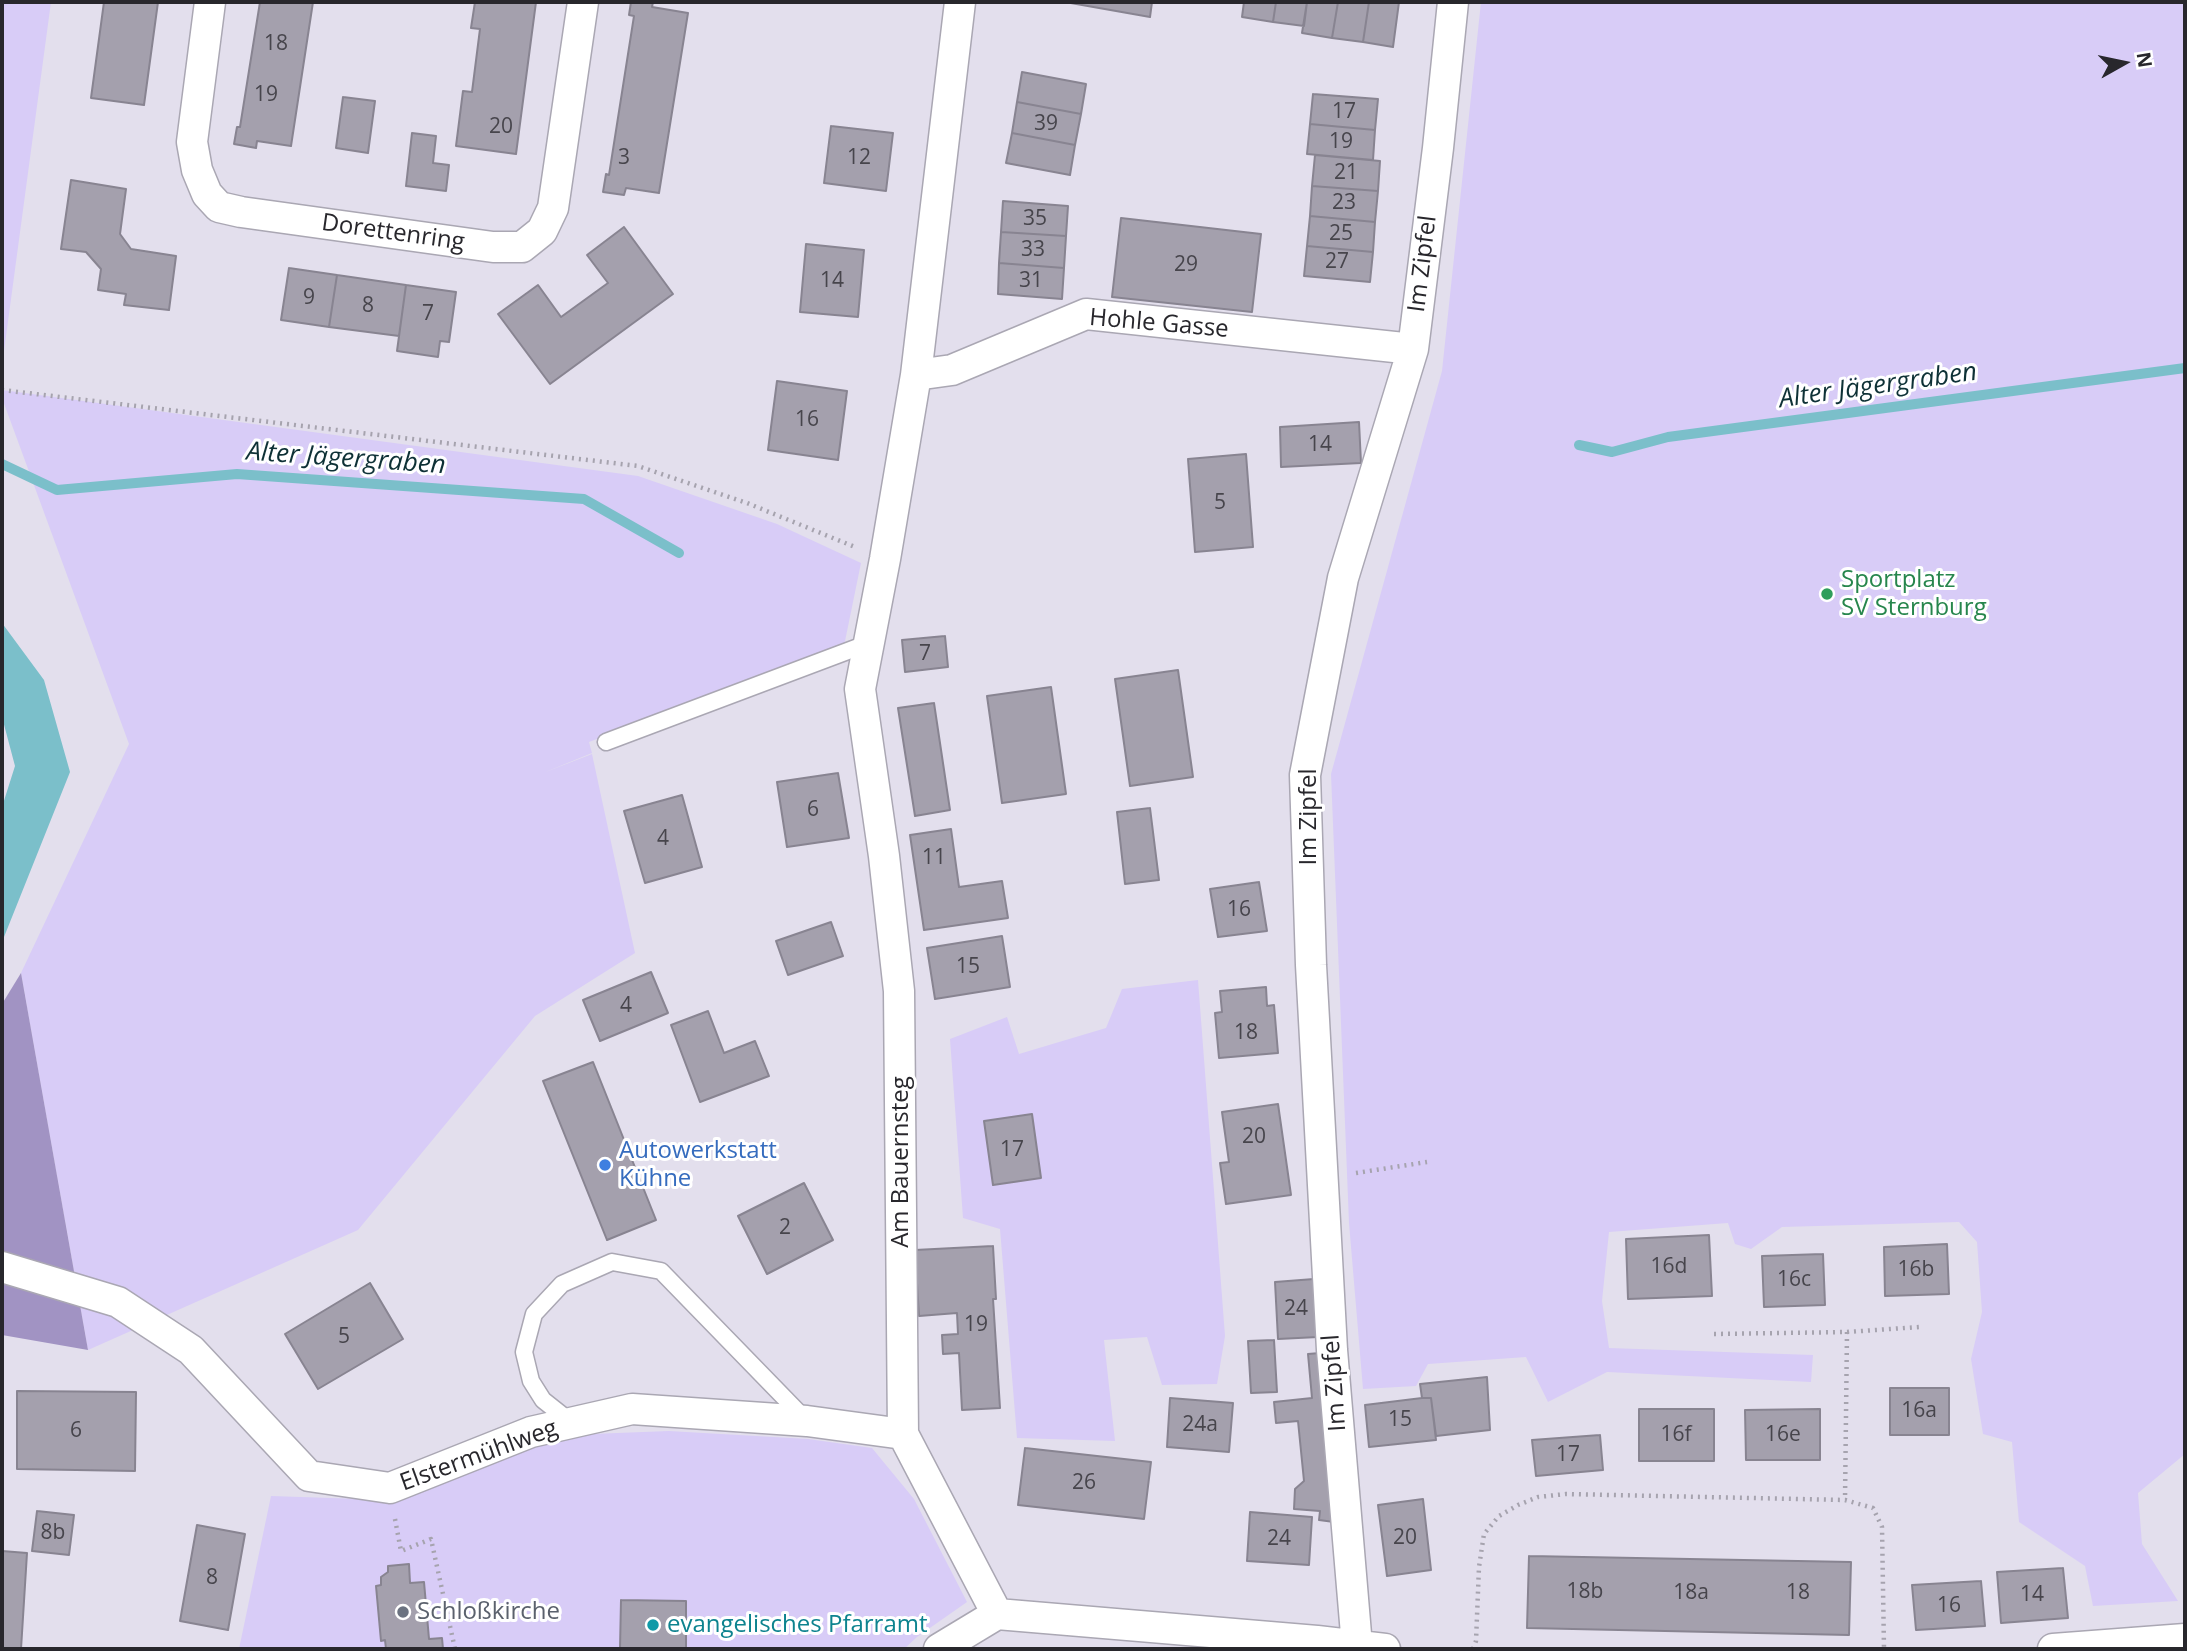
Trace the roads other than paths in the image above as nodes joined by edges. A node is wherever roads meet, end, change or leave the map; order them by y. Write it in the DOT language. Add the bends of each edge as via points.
graph roads {
  1 [pos="211,2"];
  2 [pos="583,2"];
  3 [pos="960,2"];
  4 [pos="1453,2"];
  5 [pos="1413,349"];
  6 [pos="916,375"];
  7 [pos="869,643"];
  8 [pos="606,742"];
  9 [pos="2,1267"];
  10 [pos="807,1421"];
  11 [pos="572,1423"];
  12 [pos="903,1434"];
  13 [pos="997,1614"];
  14 [pos="2185,1639"];
  15 [pos="1371,1647"];
  16 [pos="939,1649"];
  17 [pos="2053,1649"];
  1 -- 2 [label="street, Dorettenring" via="192,142 197,170 207,194 219,207 502,247 522,247 542,231 553,208"];
  3 -- 6 [label="street"];
  4 -- 5 [label="street, Im Zipfel"];
  5 -- 6 [label="street, Hohle Gasse" via="1086,314 952,370"];
  5 -- 15 [label="street, Im Zipfel" via="1343,578 1305,775 1332,1350"];
  6 -- 7 [label="street"];
  7 -- 8 [label="lane"];
  7 -- 12 [label="street, Am Bauernsteg" via="860,689 899,991"];
  9 -- 11 [label="street, Elstermühlweg" via="118,1302 191,1350 309,1476 390,1488 531,1432"];
  10 -- 11 [label="street, Elstermühlweg" via="632,1409"];
  10 -- 11 [label="lane" via="661,1271 611,1262 562,1284 534,1314 524,1352 531,1381 543,1400"];
  10 -- 12 [label="street, Elstermühlweg"];
  12 -- 13 [label="street, Am Bauernsteg"];
  13 -- 15 [label="street"];
  13 -- 16 [label="street"];
  14 -- 17 [label="street"];
}
